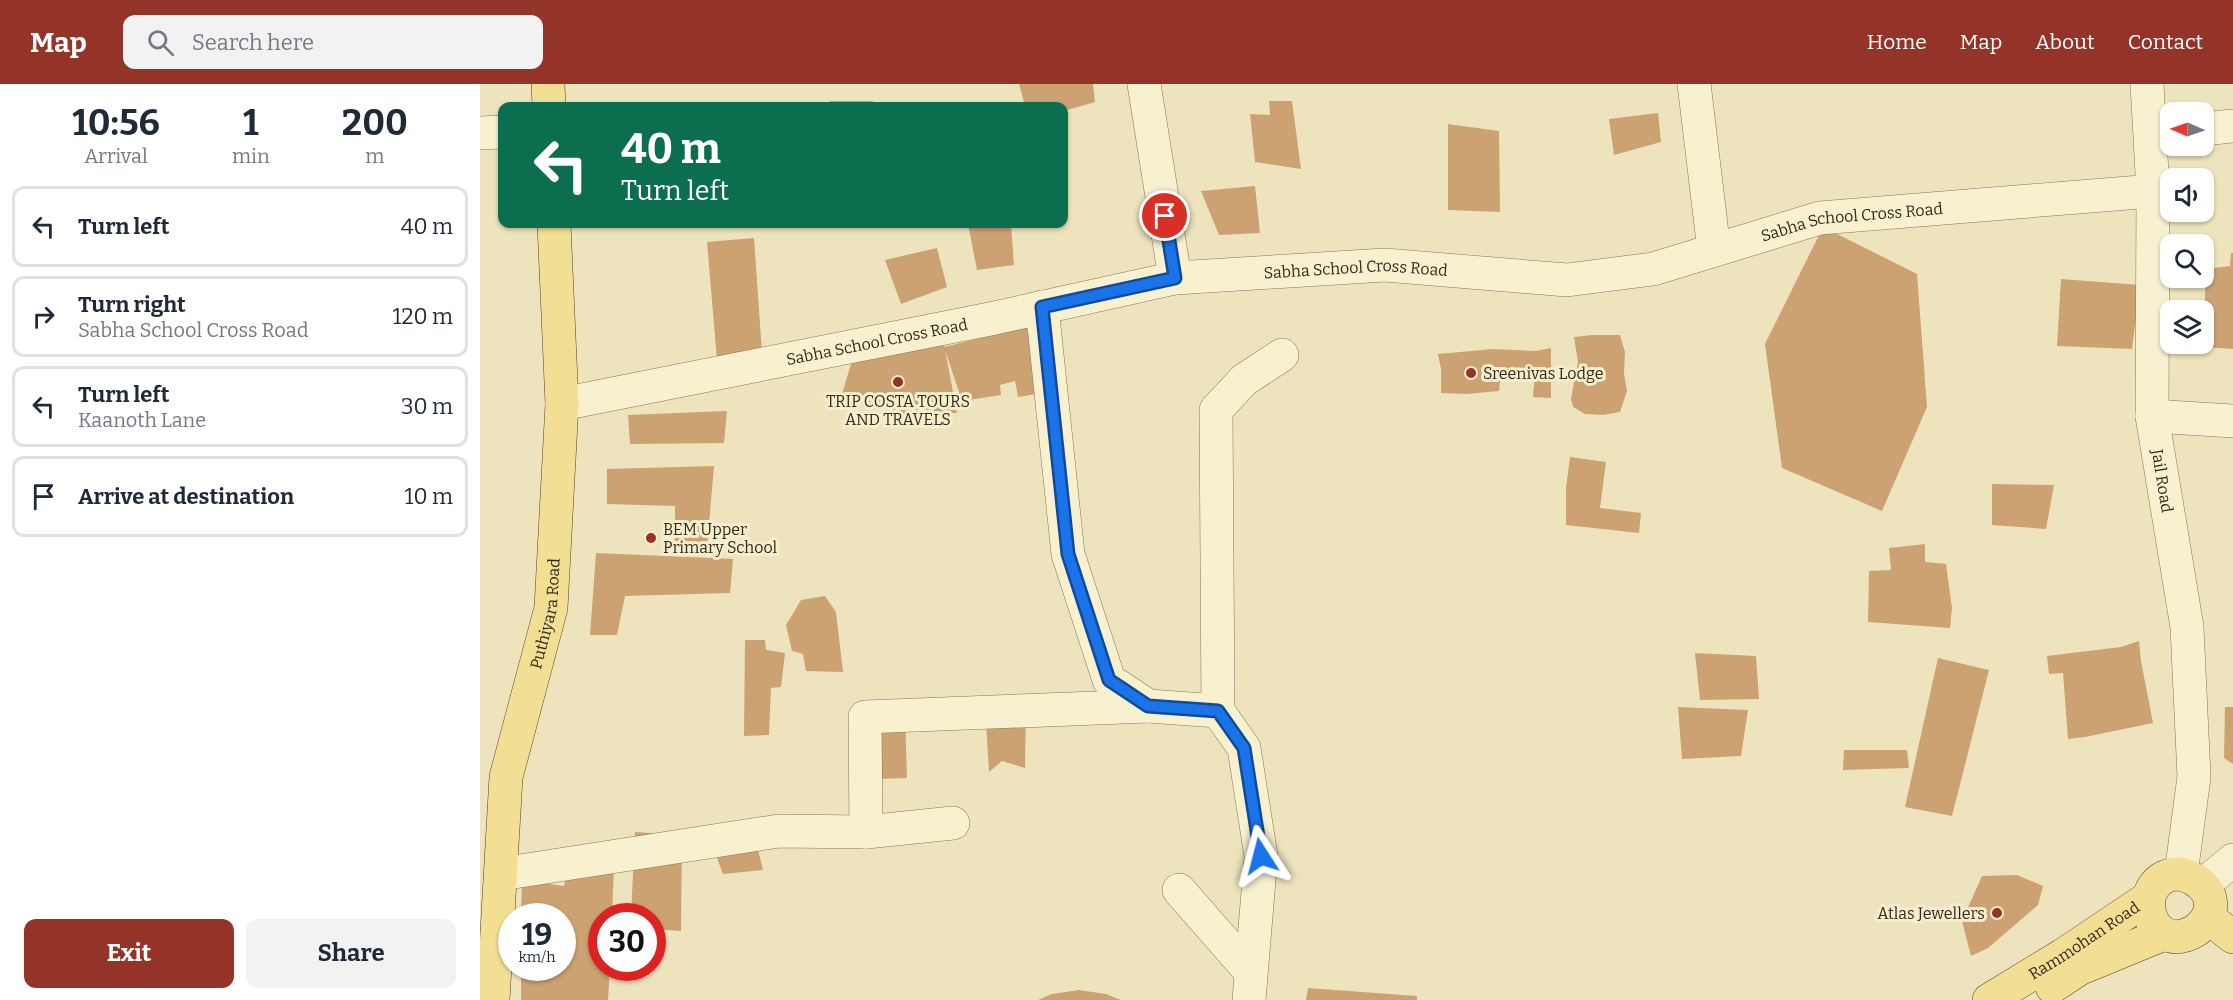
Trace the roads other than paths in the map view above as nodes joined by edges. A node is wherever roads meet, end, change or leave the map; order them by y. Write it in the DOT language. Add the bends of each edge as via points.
graph roads {
  1 [pos="548,84"];
  2 [pos="1144,84"];
  3 [pos="1694,84"];
  4 [pos="2147,84"];
  5 [pos="549,102"];
  6 [pos="2233,126"];
  7 [pos="2214,128"];
  8 [pos="498,132"];
  9 [pos="480,133"];
  10 [pos="2160,134"];
  11 [pos="2153,192"];
  12 [pos="554,228"];
  13 [pos="1714,250"];
  14 [pos="1175,278"];
  15 [pos="1042,307"];
  16 [pos="1282,355"];
  17 [pos="562,404"];
  18 [pos="2152,416"];
  19 [pos="2233,420"];
  20 [pos="1148,706"];
  21 [pos="1218,711"];
  22 [pos="953,823"];
  23 [pos="866,832"];
  24 [pos="2233,860"];
  25 [pos="501,874"];
  26 [pos="2192,879"];
  27 [pos="1179,890"];
  28 [pos="2148,898"];
  29 [pos="2208,917"];
  30 [pos="2163,934"];
  31 [pos="2233,936"];
  32 [pos="1249,985"];
  33 [pos="493,1000"];
  34 [pos="1989,1000"];
  35 [pos="2032,1000"];
  1 -- 5 [label="main road"];
  2 -- 14 [label="street"];
  3 -- 13 [label="street"];
  4 -- 10 [label="street, Jail Road"];
  6 -- 7 [label="street"];
  8 -- 9 [label="street"];
  10 -- 11 [label="street, Jail Road"];
  11 -- 13 [label="street, Sabha School Cross Road" via="1820,218"];
  11 -- 18 [label="street, Jail Road"];
  12 -- 17 [label="main road, Puthiyara Road"];
  13 -- 14 [label="street, Sabha School Cross Road" via="1653,269 1567,280 1385,265"];
  14 -- 15 [label="street, Sabha School Cross Road"];
  15 -- 17 [label="street, Sabha School Cross Road"];
  15 -- 20 [label="street" via="1068,554 1109,680"];
  16 -- 21 [label="street" via="1244,380 1216,410"];
  17 -- 25 [label="main road, Puthiyara Road" via="551,608 506,777"];
  18 -- 19 [label="street"];
  18 -- 26 [label="street, Jail Road" via="2187,627 2194,777"];
  20 -- 21 [label="street"];
  20 -- 23 [label="street" via="865,717"];
  21 -- 32 [label="street" via="1244,748 1261,856"];
  22 -- 23 [label="street"];
  23 -- 25 [label="street" via="779,831"];
  24 -- 26 [label="street"];
  25 -- 33 [label="main road, Puthiyara Road"];
  26 -- 28 [label="main road" via="2166,876"];
  26 -- 29 [label="main road" via="2210,902"];
  27 -- 32 [label="street"];
  28 -- 30 [label="main road" via="2150,918"];
  28 -- 34 [label="main road, Rammohan Road"];
  29 -- 30 [label="main road" via="2195,932 2178,938"];
  29 -- 31 [label="main road"];
  30 -- 35 [label="main road, Rammohan Road" via="2079,969"];
}
